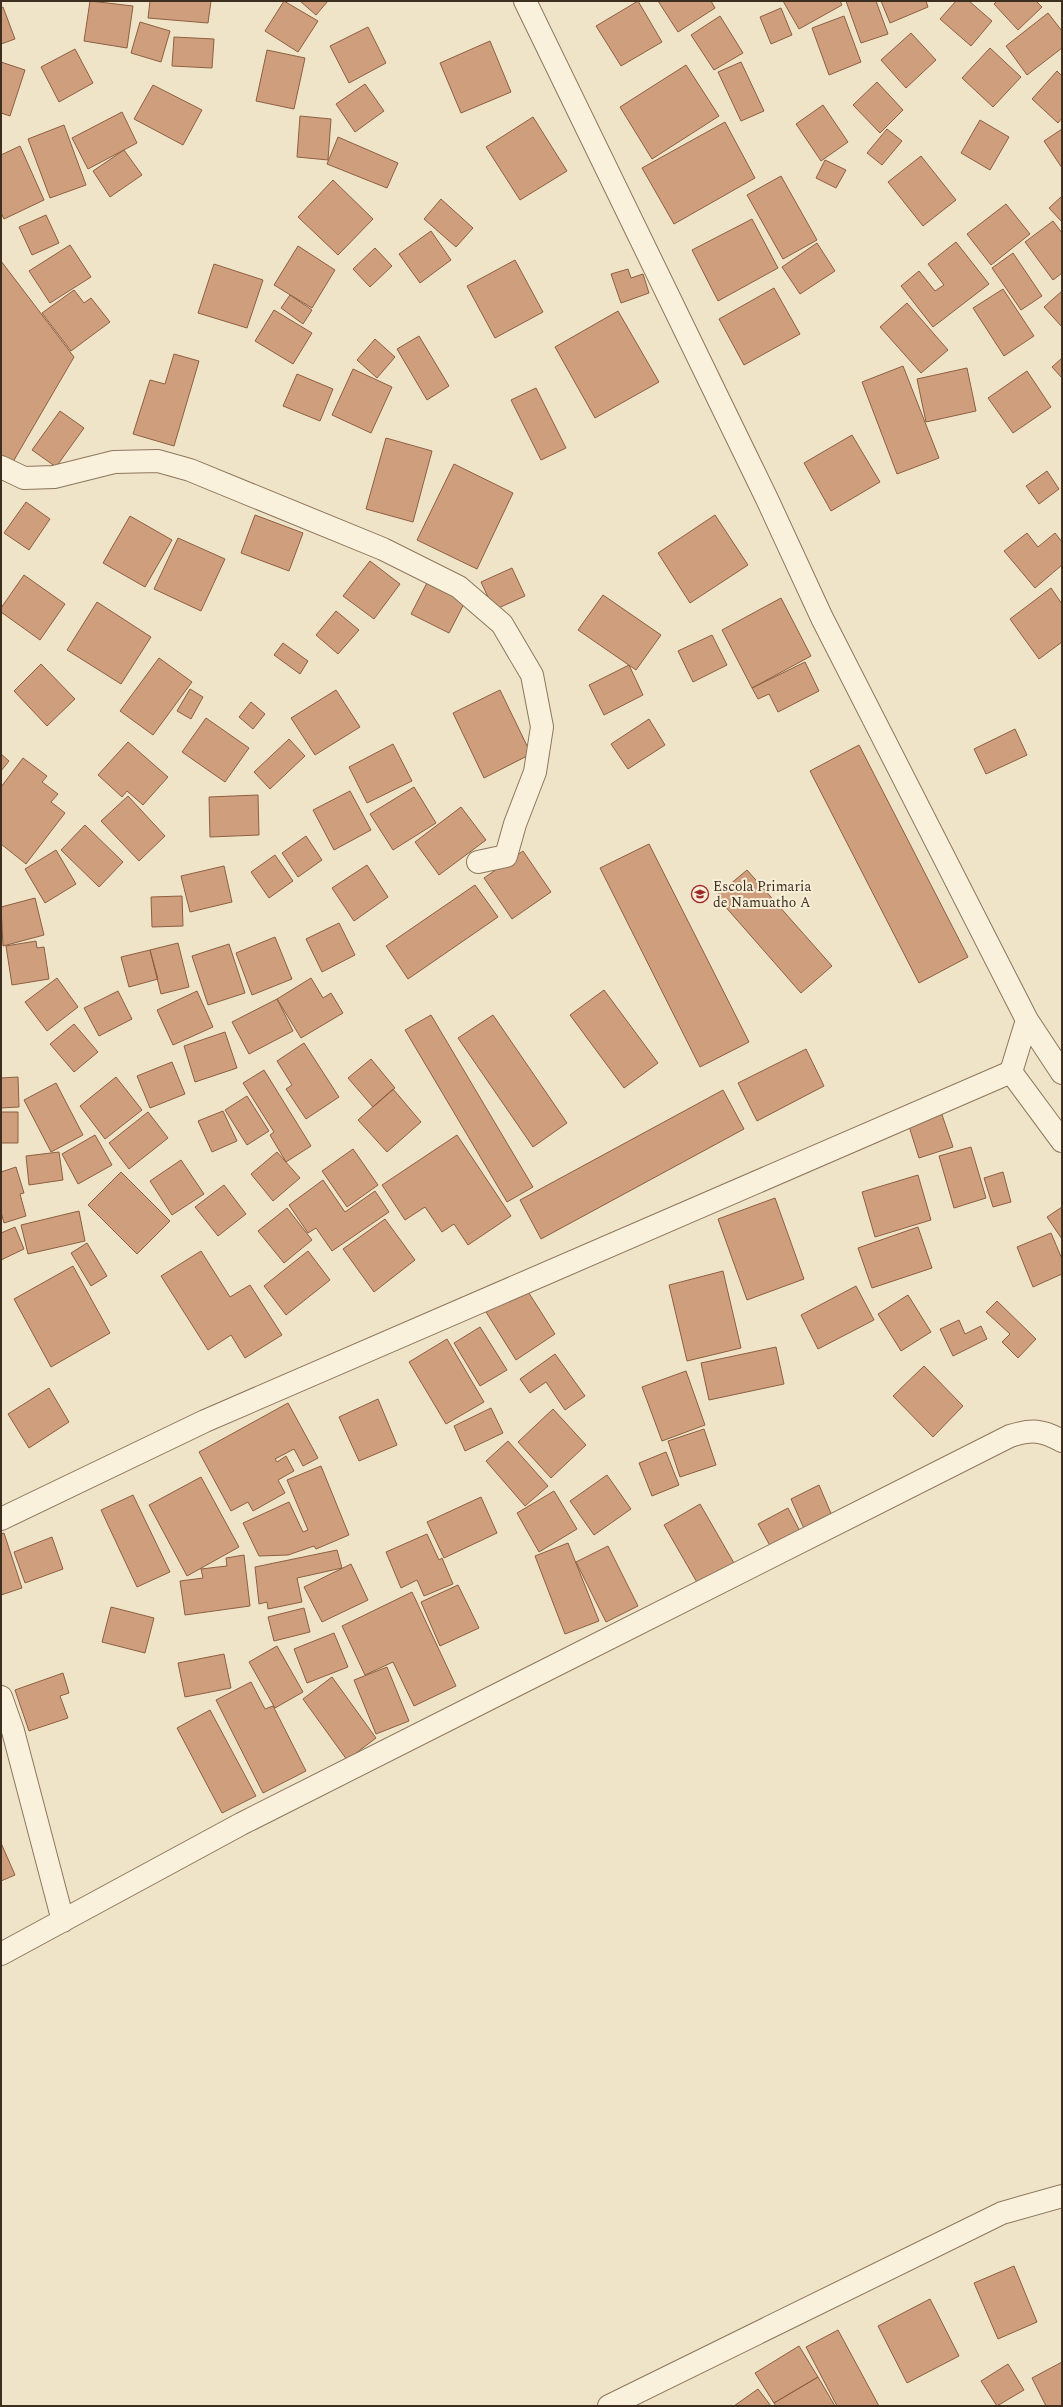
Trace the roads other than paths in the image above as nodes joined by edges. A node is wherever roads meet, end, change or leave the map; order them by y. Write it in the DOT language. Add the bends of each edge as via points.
graph roads {
  1 [pos="526,1"];
  2 [pos="1,467"];
  3 [pos="478,862"];
  4 [pos="1027,1020"];
  5 [pos="1011,1072"];
  6 [pos="1062,1073"];
  7 [pos="1062,1141"];
  8 [pos="1062,1441"];
  9 [pos="1,1519"];
  10 [pos="1,1697"];
  11 [pos="63,1921"];
  12 [pos="1,1954"];
  13 [pos="1062,2196"];
  14 [pos="609,2406"];
  1 -- 4 [label="street" via="822,618"];
  2 -- 3 [label="street" via="24,478 54,478 114,462 158,461 190,470 383,548 460,587 506,630 532,675 542,727 535,772 514,824 506,856"];
  4 -- 5 [label="street"];
  4 -- 6 [label="street"];
  5 -- 7 [label="street"];
  5 -- 9 [label="street" via="205,1421"];
  8 -- 11 [label="street" via="1046,1432 1026,1431 1010,1436 241,1824"];
  10 -- 11 [label="street" via="13,1731"];
  11 -- 12 [label="street"];
  13 -- 14 [label="street" via="1002,2213"];
}
